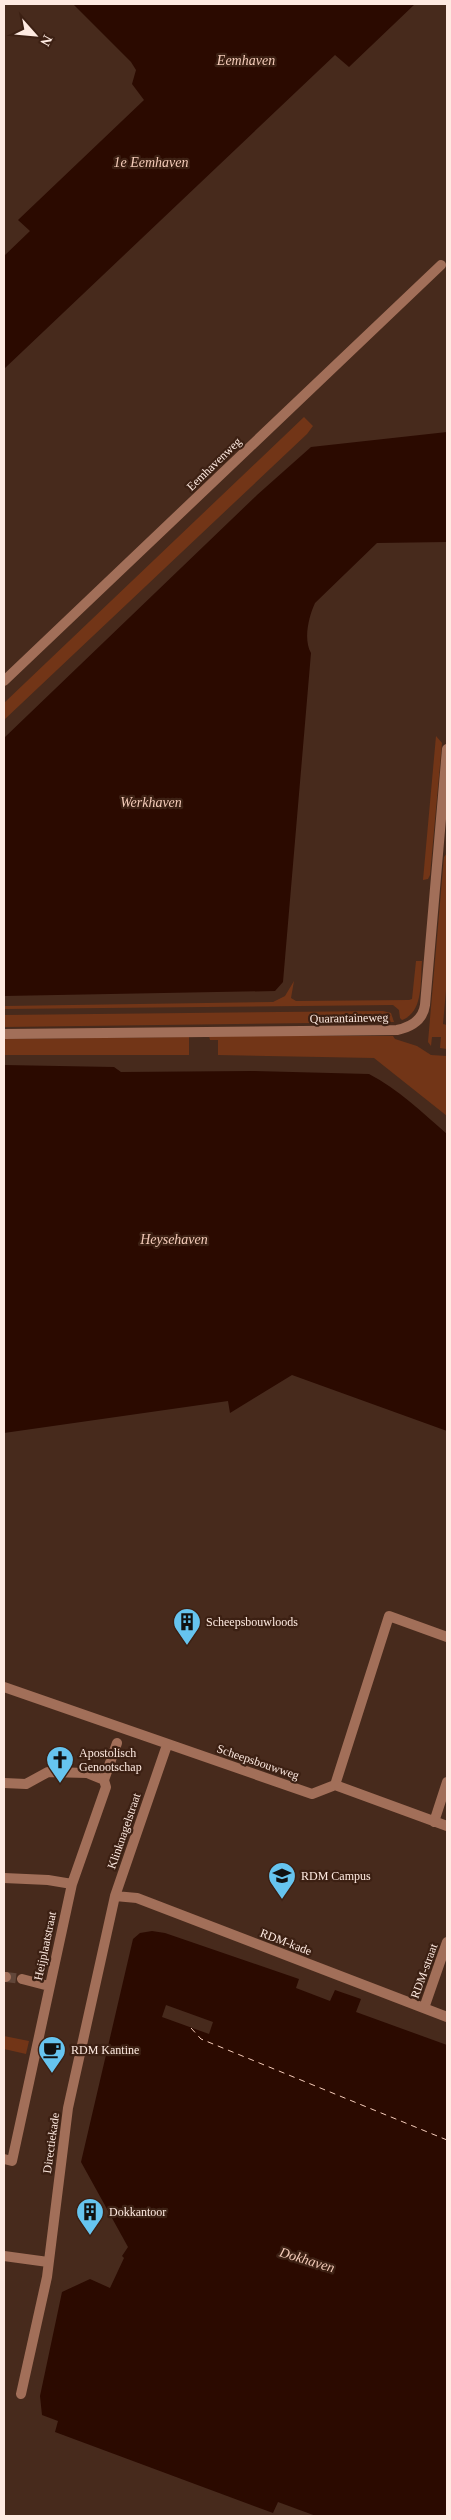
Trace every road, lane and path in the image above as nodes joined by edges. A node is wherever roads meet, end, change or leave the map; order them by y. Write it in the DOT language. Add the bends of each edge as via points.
graph roads {
  1 [pos="441,265"];
  2 [pos="4,681"];
  3 [pos="447,749"];
  4 [pos="4,1034"];
  5 [pos="447,1637"];
  6 [pos="4,1687"];
  7 [pos="117,1743"];
  8 [pos="167,1745"];
  9 [pos="104,1780"];
  10 [pos="447,1782"];
  11 [pos="4,1783"];
  12 [pos="336,1785"];
  13 [pos="434,1822"];
  14 [pos="447,1826"];
  15 [pos="4,1878"];
  16 [pos="72,1884"];
  17 [pos="115,1896"];
  18 [pos="447,1942"];
  19 [pos="22,1979"];
  20 [pos="49,1986"];
  21 [pos="424,2008"];
  22 [pos="447,2017"];
  23 [pos="8,2160"];
  24 [pos="4,2256"];
  25 [pos="48,2262"];
  26 [pos="20,2394"];
  1 -- 2 [label="street, Eemhavenweg"];
  3 -- 4 [label="street, Quarantaineweg" via="425,1005 423,1014 409,1026 397,1030"];
  5 -- 12 [label="street" via="389,1616"];
  6 -- 8 [label="street, Scheepsbouwweg"];
  7 -- 9 [label="street, Heijplaatstraat"];
  8 -- 12 [label="street, Scheepsbouwweg" via="312,1794"];
  8 -- 17 [label="street, Klinknagelstraat"];
  9 -- 11 [label="street" via="87,1774 48,1772 26,1784"];
  9 -- 16 [label="street, Heijplaatstraat" via="106,1787"];
  10 -- 13 [label="street"];
  12 -- 13 [label="street"];
  13 -- 14 [label="street"];
  15 -- 16 [label="street"];
  16 -- 20 [label="street, Heijplaatstraat"];
  17 -- 21 [label="street, RDM-kade" via="137,1898"];
  17 -- 25 [label="street, Directiekade" via="65,2127"];
  18 -- 21 [label="street, RDM-straat"];
  19 -- 20 [label="street"];
  20 -- 23 [label="street, Heijplaatstraat"];
  21 -- 22 [label="street, RDM-kade"];
  24 -- 25 [label="street"];
  25 -- 26 [label="street, Directiekade"];
}
